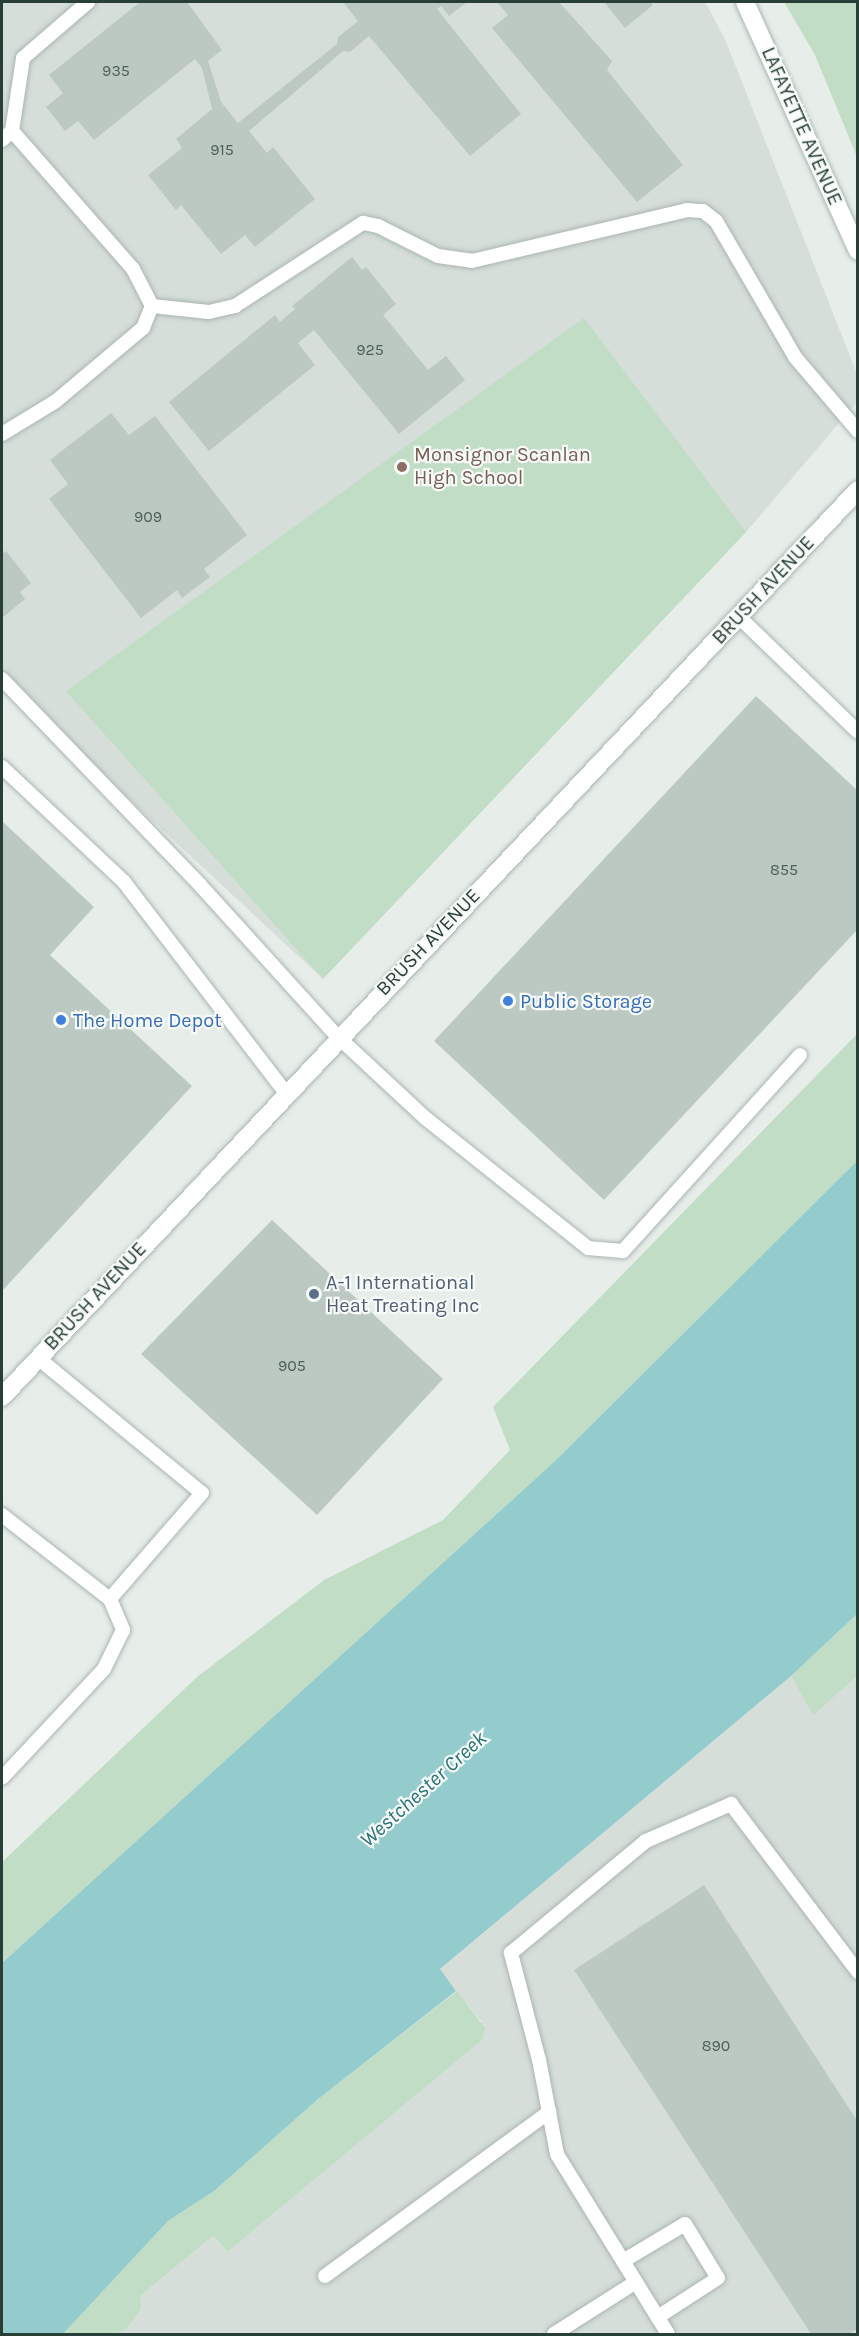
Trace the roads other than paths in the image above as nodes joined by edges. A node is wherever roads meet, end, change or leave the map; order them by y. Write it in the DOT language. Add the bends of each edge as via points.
graph roads {
  1 [pos="88,2"];
  2 [pos="745,2"];
  3 [pos="7,135"];
  4 [pos="858,251"];
  5 [pos="152,306"];
  6 [pos="858,431"];
  7 [pos="2,434"];
  8 [pos="858,490"];
  9 [pos="739,617"];
  10 [pos="2,680"];
  11 [pos="858,732"];
  12 [pos="2,767"];
  13 [pos="338,1037"];
  14 [pos="800,1055"];
  15 [pos="285,1092"];
  16 [pos="38,1358"];
  17 [pos="2,1397"];
  18 [pos="2,1515"];
  19 [pos="110,1599"];
  20 [pos="2,1778"];
  21 [pos="858,1972"];
  22 [pos="549,2112"];
  23 [pos="623,2261"];
  24 [pos="325,2276"];
  25 [pos="636,2282"];
  26 [pos="658,2318"];
  27 [pos="554,2334"];
  28 [pos="668,2334"];
  1 -- 3 [label="lane" via="23,58"];
  2 -- 4 [label="street, LAFAYETTE AVENUE"];
  3 -- 5 [label="lane" via="133,269"];
  5 -- 6 [label="lane" via="209,312 235,306 363,223 378,225 438,256 472,261 687,210 703,211 716,221 795,357"];
  5 -- 7 [label="lane" via="143,328 56,400"];
  8 -- 9 [label="street, BRUSH AVENUE"];
  9 -- 11 [label="lane"];
  9 -- 13 [label="street, BRUSH AVENUE"];
  10 -- 13 [label="lane" via="208,893"];
  12 -- 15 [label="lane" via="124,882"];
  13 -- 14 [label="lane" via="424,1117 588,1248 623,1251"];
  13 -- 15 [label="street, BRUSH AVENUE"];
  15 -- 16 [label="street, BRUSH AVENUE"];
  16 -- 17 [label="street, BRUSH AVENUE"];
  16 -- 19 [label="lane" via="202,1493"];
  18 -- 19 [label="lane"];
  19 -- 20 [label="lane" via="123,1630 104,1669"];
  21 -- 22 [label="lane" via="731,1804 646,1841 511,1953"];
  22 -- 23 [label="lane" via="557,2154"];
  22 -- 24 [label="lane"];
  23 -- 25 [label="lane"];
  23 -- 26 [label="lane" via="685,2224 718,2278"];
  25 -- 26 [label="lane"];
  25 -- 27 [label="lane"];
  26 -- 28 [label="lane"];
}
